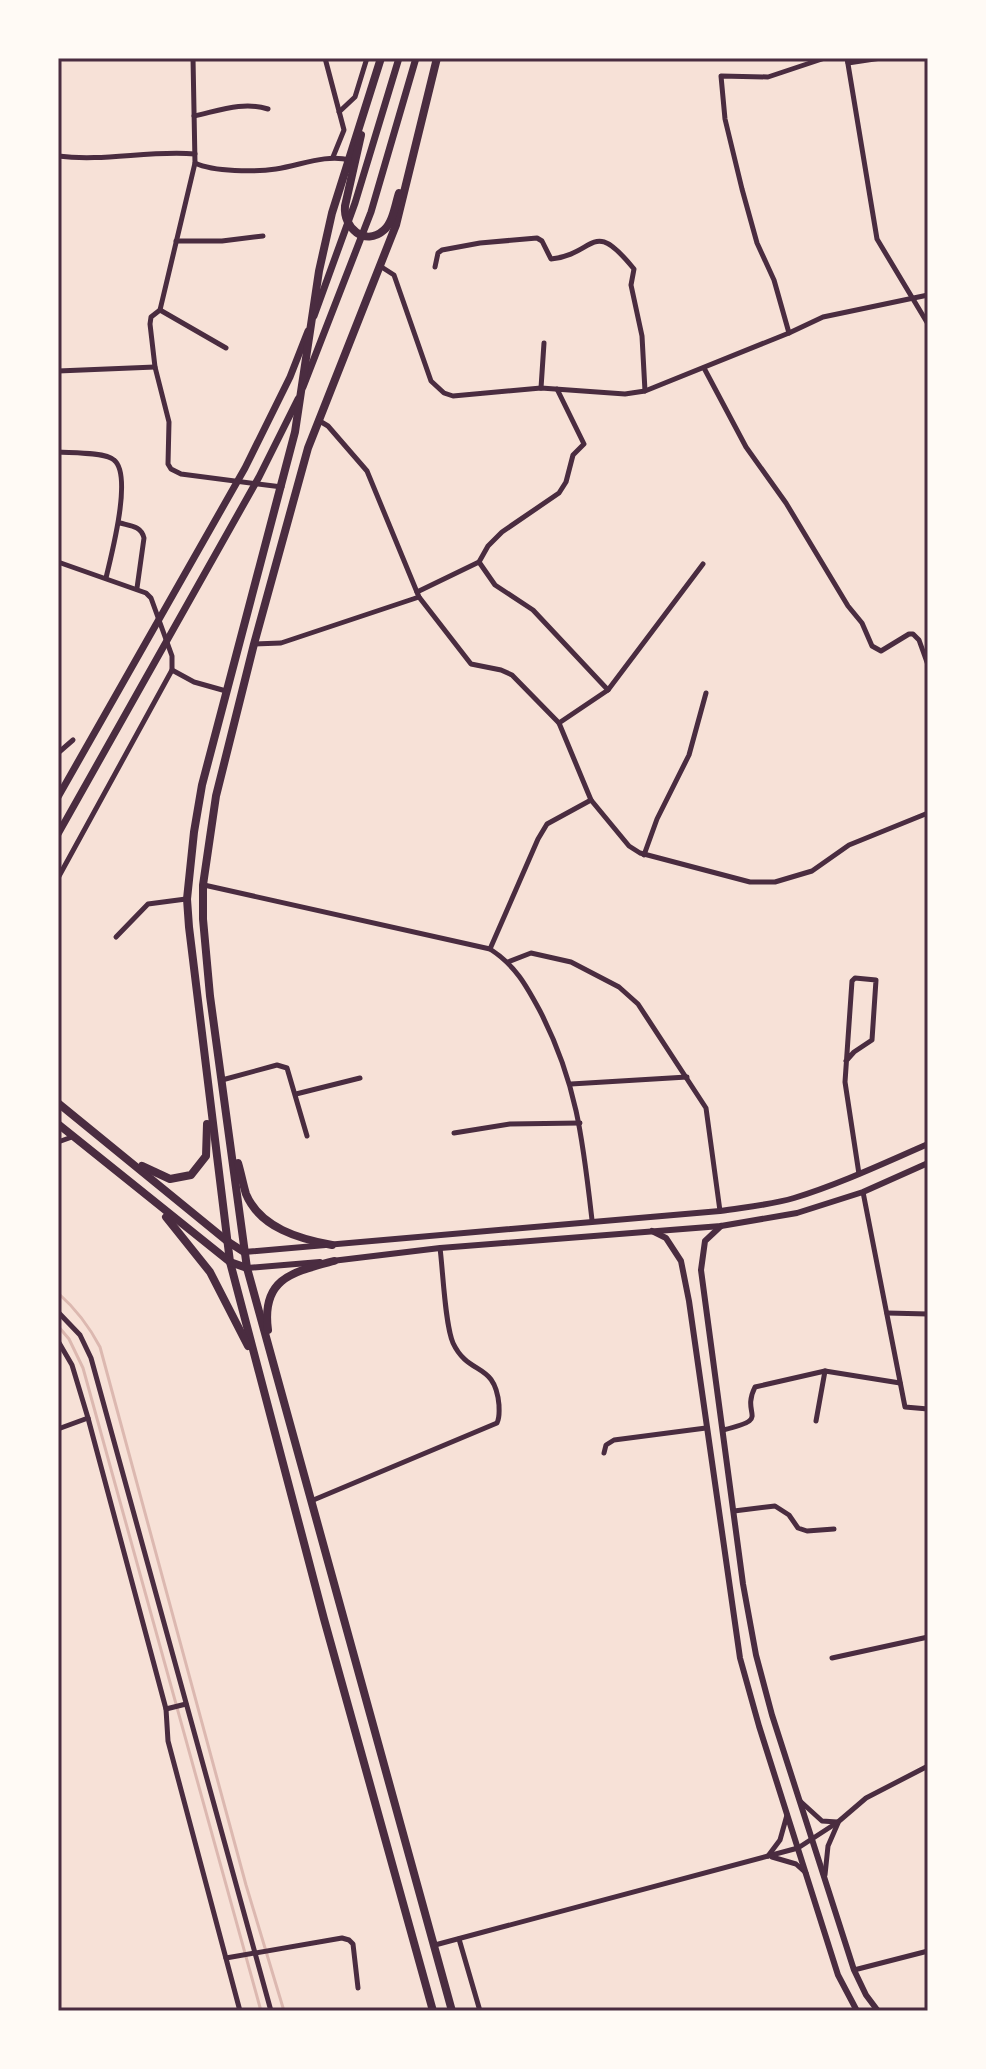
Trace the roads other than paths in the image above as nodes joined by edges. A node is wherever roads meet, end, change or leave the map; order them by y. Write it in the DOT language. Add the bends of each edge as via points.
graph roads {
  1 [pos="193,58"];
  2 [pos="325,58"];
  3 [pos="367,58"];
  4 [pos="381,58"];
  5 [pos="399,58"];
  6 [pos="416,58"];
  7 [pos="437,58"];
  8 [pos="825,58"];
  9 [pos="881,58"];
  10 [pos="847,60"];
  11 [pos="268,109"];
  12 [pos="339,112"];
  13 [pos="194,116"];
  14 [pos="421,128"];
  15 [pos="195,154"];
  16 [pos="58,156"];
  17 [pos="333,157"];
  18 [pos="352,160"];
  19 [pos="195,163"];
  20 [pos="263,236"];
  21 [pos="176,241"];
  22 [pos="380,266"];
  23 [pos="435,267"];
  24 [pos="928,295"];
  25 [pos="911,298"];
  26 [pos="160,310"];
  27 [pos="928,324"];
  28 [pos="789,333"];
  29 [pos="544,343"];
  30 [pos="226,348"];
  31 [pos="155,367"];
  32 [pos="704,368"];
  33 [pos="58,371"];
  34 [pos="541,388"];
  35 [pos="557,389"];
  36 [pos="645,391"];
  37 [pos="318,420"];
  38 [pos="58,452"];
  39 [pos="282,487"];
  40 [pos="58,500"];
  41 [pos="59,513"];
  42 [pos="120,523"];
  43 [pos="58,525"];
  44 [pos="58,562"];
  45 [pos="479,562"];
  46 [pos="703,564"];
  47 [pos="106,578"];
  48 [pos="137,588"];
  49 [pos="418,594"];
  50 [pos="254,644"];
  51 [pos="928,665"];
  52 [pos="172,670"];
  53 [pos="608,690"];
  54 [pos="226,691"];
  55 [pos="706,693"];
  56 [pos="559,723"];
  57 [pos="73,740"];
  58 [pos="58,753"];
  59 [pos="58,797"];
  60 [pos="591,800"];
  61 [pos="928,813"];
  62 [pos="58,834"];
  63 [pos="644,855"];
  64 [pos="58,878"];
  65 [pos="203,885"];
  66 [pos="187,899"];
  67 [pos="116,937"];
  68 [pos="490,949"];
  69 [pos="508,962"];
  70 [pos="846,1061"];
  71 [pos="688,1077"];
  72 [pos="360,1078"];
  73 [pos="222,1080"];
  74 [pos="571,1084"];
  75 [pos="296,1094"];
  76 [pos="208,1100"];
  77 [pos="58,1103"];
  78 [pos="580,1123"];
  79 [pos="58,1124"];
  80 [pos="454,1133"];
  81 [pos="230,1135"];
  82 [pos="307,1136"];
  83 [pos="73,1137"];
  84 [pos="58,1142"];
  85 [pos="928,1144"];
  86 [pos="110,1146"];
  87 [pos="928,1163"];
  88 [pos="859,1174"];
  89 [pos="863,1192"];
  90 [pos="152,1200"];
  91 [pos="720,1211"];
  92 [pos="592,1220"];
  93 [pos="721,1226"];
  94 [pos="652,1231"];
  95 [pos="227,1241"];
  96 [pos="332,1245"];
  97 [pos="440,1248"];
  98 [pos="244,1252"];
  99 [pos="334,1261"];
  100 [pos="230,1262"];
  101 [pos="247,1268"];
  102 [pos="58,1312"];
  103 [pos="887,1313"];
  104 [pos="928,1314"];
  105 [pos="58,1341"];
  106 [pos="711,1347"];
  107 [pos="695,1349"];
  108 [pos="273,1368"];
  109 [pos="825,1371"];
  110 [pos="900,1383"];
  111 [pos="264,1393"];
  112 [pos="928,1409"];
  113 [pos="88,1418"];
  114 [pos="816,1421"];
  115 [pos="706,1428"];
  116 [pos="58,1429"];
  117 [pos="723,1430"];
  118 [pos="604,1453"];
  119 [pos="310,1501"];
  120 [pos="734,1511"];
  121 [pos="834,1529"];
  122 [pos="928,1637"];
  123 [pos="832,1658"];
  124 [pos="184,1705"];
  125 [pos="169,1709"];
  126 [pos="928,1766"];
  127 [pos="799,1800"];
  128 [pos="787,1815"];
  129 [pos="838,1822"];
  130 [pos="812,1841"];
  131 [pos="798,1848"];
  132 [pos="767,1856"];
  133 [pos="806,1873"];
  134 [pos="825,1883"];
  135 [pos="459,1939"];
  136 [pos="434,1946"];
  137 [pos="928,1951"];
  138 [pos="255,1953"];
  139 [pos="226,1958"];
  140 [pos="854,1970"];
  141 [pos="358,1988"];
  142 [pos="240,2011"];
  143 [pos="271,2011"];
  144 [pos="433,2011"];
  145 [pos="452,2011"];
  146 [pos="480,2011"];
  147 [pos="857,2011"];
  148 [pos="878,2011"];
  1 -- 13 [label="street"];
  2 -- 12 [label="street"];
  3 -- 12 [label="street" via="355,97"];
  4 -- 18 [label="highway"];
  5 -- 59 [label="main road" via="355,203 269,420"];
  6 -- 62 [label="main road" via="371,212 284,429"];
  7 -- 14 [label="highway"];
  8 -- 28 [label="street" via="768,77 721,76 742,189"];
  9 -- 10 [label="street"];
  10 -- 25 [label="street" via="877,239"];
  11 -- 13 [label="street" via="234,107"];
  12 -- 17 [label="street" via="344,130"];
  13 -- 15 [label="street"];
  14 -- 18 [label="highway" via="391,219 377,235 355,233 346,221"];
  14 -- 22 [label="highway"];
  15 -- 16 [label="street"];
  15 -- 19 [label="street"];
  17 -- 18 [label="street"];
  17 -- 19 [label="street" via="273,170"];
  18 -- 39 [label="highway" via="332,213 319,271"];
  19 -- 21 [label="street"];
  20 -- 21 [label="street"];
  21 -- 26 [label="street"];
  22 -- 34 [label="street" via="394,275 431,381 444,393 463,397"];
  22 -- 37 [label="highway"];
  23 -- 36 [label="street" via="442,250 480,243 537,238 551,259 569,257 595,240 609,243 634,269 631,285 642,336"];
  24 -- 25 [label="street"];
  25 -- 27 [label="street"];
  25 -- 28 [label="street" via="823,317"];
  26 -- 30 [label="street"];
  26 -- 31 [label="street" via="150,324"];
  28 -- 32 [label="street"];
  29 -- 34 [label="street"];
  31 -- 33 [label="street"];
  31 -- 39 [label="street" via="169,422 171,469"];
  32 -- 36 [label="street"];
  32 -- 51 [label="street" via="746,447 872,646 881,651 913,634"];
  34 -- 35 [label="street"];
  35 -- 36 [label="street"];
  35 -- 45 [label="street" via="584,444 573,455 559,493 495,538"];
  37 -- 49 [label="street" via="367,471"];
  37 -- 50 [label="highway"];
  38 -- 42 [label="street" via="100,455 117,462"];
  39 -- 54 [label="highway"];
  40 -- 41 [label="street"];
  41 -- 43 [label="street"];
  42 -- 47 [label="street"];
  42 -- 48 [label="street" via="142,531"];
  44 -- 47 [label="street"];
  45 -- 49 [label="street"];
  45 -- 53 [label="street" via="499,590 533,610"];
  46 -- 53 [label="street"];
  47 -- 48 [label="street"];
  48 -- 52 [label="street" via="151,598"];
  49 -- 50 [label="street" via="281,643"];
  49 -- 56 [label="street" via="471,664 512,675"];
  50 -- 65 [label="highway" via="221,767"];
  52 -- 54 [label="street"];
  52 -- 64 [label="street"];
  53 -- 56 [label="street"];
  54 -- 66 [label="highway" via="202,785"];
  55 -- 63 [label="street" via="689,755"];
  56 -- 60 [label="street"];
  57 -- 58 [label="street"];
  60 -- 63 [label="street" via="629,846"];
  60 -- 68 [label="street" via="547,824"];
  61 -- 63 [label="street" via="849,845 812,871 775,882 750,882"];
  65 -- 68 [label="street"];
  65 -- 73 [label="highway" via="204,947"];
  66 -- 67 [label="street" via="148,904"];
  66 -- 76 [label="highway"];
  68 -- 69 [label="street"];
  69 -- 71 [label="street" via="524,954 548,955 596,972 638,1004"];
  69 -- 74 [label="street" via="526,984"];
  70 -- 70 [label="street" via="852,981 876,980 872,1040"];
  70 -- 88 [label="street"];
  71 -- 74 [label="street"];
  71 -- 91 [label="street" via="706,1108"];
  72 -- 75 [label="street"];
  73 -- 75 [label="street" via="277,1065 287,1068"];
  73 -- 81 [label="highway"];
  74 -- 78 [label="street"];
  75 -- 82 [label="street"];
  76 -- 86 [label="highway" via="206,1156 191,1175 170,1179 155,1174"];
  76 -- 95 [label="highway"];
  77 -- 86 [label="highway"];
  78 -- 80 [label="street" via="510,1124"];
  78 -- 92 [label="street"];
  79 -- 83 [label="highway"];
  81 -- 96 [label="highway" via="247,1197 256,1209 291,1235"];
  81 -- 98 [label="highway"];
  83 -- 84 [label="street"];
  83 -- 90 [label="highway"];
  85 -- 88 [label="main road"];
  86 -- 95 [label="highway"];
  87 -- 89 [label="main road"];
  88 -- 91 [label="main road" via="795,1198"];
  89 -- 93 [label="main road" via="797,1213"];
  89 -- 103 [label="street"];
  90 -- 100 [label="highway"];
  90 -- 111 [label="highway" via="222,1291"];
  91 -- 92 [label="main road"];
  92 -- 96 [label="main road"];
  93 -- 94 [label="main road"];
  93 -- 106 [label="main road" via="705,1241 701,1258"];
  94 -- 97 [label="main road"];
  94 -- 107 [label="main road" via="666,1238 681,1261"];
  95 -- 98 [label="highway"];
  95 -- 100 [label="highway"];
  96 -- 98 [label="main road"];
  97 -- 99 [label="main road"];
  97 -- 119 [label="street" via="451,1339 469,1364 493,1378 497,1423"];
  98 -- 101 [label="highway"];
  99 -- 101 [label="main road"];
  99 -- 108 [label="highway" via="292,1272 272,1293 266,1317"];
  100 -- 101 [label="highway"];
  100 -- 111 [label="highway"];
  101 -- 108 [label="highway"];
  102 -- 124 [label="street" via="80,1335 91,1358"];
  103 -- 104 [label="street"];
  103 -- 110 [label="street"];
  105 -- 113 [label="street" via="72,1365"];
  106 -- 107 [label="main road"];
  106 -- 117 [label="main road"];
  107 -- 115 [label="main road"];
  108 -- 119 [label="highway"];
  109 -- 110 [label="street"];
  109 -- 114 [label="street"];
  109 -- 117 [label="street" via="755,1387 752,1420"];
  110 -- 112 [label="street" via="905,1407"];
  111 -- 144 [label="highway"];
  113 -- 116 [label="street"];
  113 -- 125 [label="street"];
  115 -- 118 [label="street" via="614,1440"];
  115 -- 128 [label="main road" via="740,1658"];
  117 -- 120 [label="main road"];
  119 -- 136 [label="highway"];
  120 -- 121 [label="street" via="775,1506 798,1528"];
  120 -- 127 [label="main road" via="756,1655"];
  122 -- 123 [label="street"];
  124 -- 125 [label="street"];
  124 -- 138 [label="street"];
  125 -- 139 [label="street" via="168,1741"];
  126 -- 129 [label="street" via="866,1798"];
  127 -- 129 [label="street" via="822,1821"];
  127 -- 130 [label="main road"];
  128 -- 131 [label="main road"];
  128 -- 132 [label="street" via="780,1840"];
  129 -- 130 [label="street"];
  129 -- 134 [label="street" via="828,1846"];
  130 -- 131 [label="street"];
  130 -- 134 [label="main road"];
  131 -- 132 [label="street"];
  131 -- 133 [label="main road"];
  132 -- 133 [label="street"];
  132 -- 135 [label="street"];
  133 -- 147 [label="main road" via="838,1975"];
  134 -- 140 [label="main road"];
  135 -- 136 [label="street"];
  135 -- 146 [label="street"];
  136 -- 145 [label="highway"];
  137 -- 140 [label="street"];
  138 -- 139 [label="street"];
  138 -- 141 [label="street" via="349,1940"];
  138 -- 143 [label="street"];
  139 -- 142 [label="street"];
  140 -- 148 [label="main road"];
}
